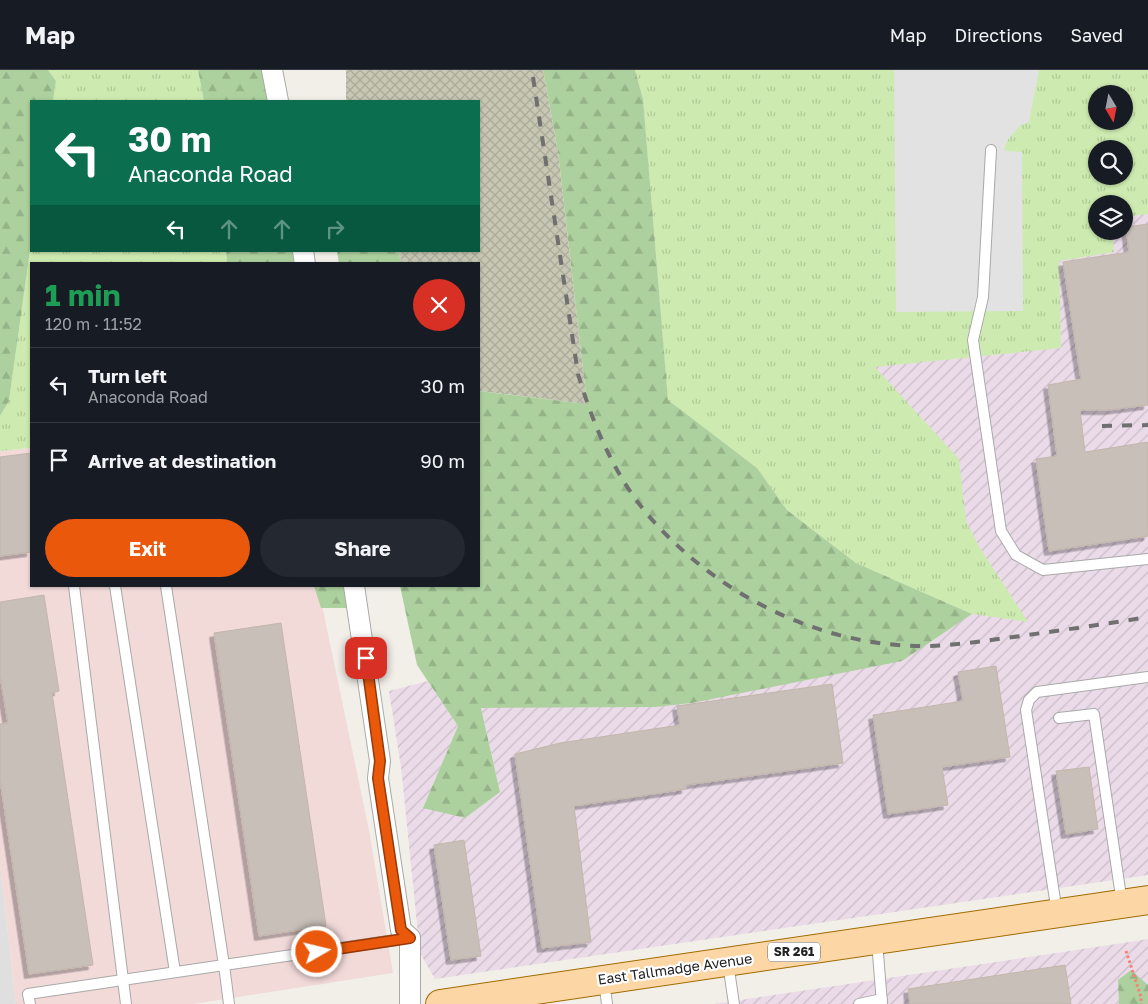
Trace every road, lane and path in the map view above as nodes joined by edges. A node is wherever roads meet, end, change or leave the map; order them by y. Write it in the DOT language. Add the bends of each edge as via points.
graph roads {
  1 [pos="272,70"];
  2 [pos="278,100"];
  3 [pos="991,150"];
  4 [pos="1148,559"];
  5 [pos="74,587"];
  6 [pos="115,587"];
  7 [pos="166,587"];
  8 [pos="354,587"];
  9 [pos="1148,676"];
  10 [pos="1059,718"];
  11 [pos="1141,903"];
  12 [pos="1058,914"];
  13 [pos="410,938"];
  14 [pos="877,940"];
  15 [pos="1126,951"];
  16 [pos="728,962"];
  17 [pos="224,965"];
  18 [pos="174,972"];
  19 [pos="122,980"];
  20 [pos="606,992"];
  21 [pos="491,1000"];
  22 [pos="882,1002"];
  23 [pos="30,1004"];
  24 [pos="126,1004"];
  25 [pos="229,1004"];
  26 [pos="410,1004"];
  27 [pos="440,1004"];
  28 [pos="734,1004"];
  29 [pos="859,1004"];
  30 [pos="1140,1004"];
  1 -- 2 [label="street"];
  3 -- 4 [label="lane" via="983,297 973,340 1001,531 1016,555 1043,570"];
  5 -- 19 [label="lane"];
  6 -- 18 [label="lane"];
  7 -- 17 [label="lane"];
  8 -- 13 [label="street" via="401,930"];
  9 -- 12 [label="lane" via="1037,692 1029,700 1026,710"];
  10 -- 11 [label="lane" via="1094,714"];
  11 -- 12 [label="main road, East Tallmadge Avenue / SR 261"];
  12 -- 14 [label="main road, East Tallmadge Avenue / SR 261"];
  13 -- 17 [label="lane"];
  13 -- 26 [label="street"];
  14 -- 16 [label="main road, East Tallmadge Avenue / SR 261"];
  14 -- 22 [label="lane"];
  15 -- 30 [label="path" via="1141,997"];
  16 -- 20 [label="main road, East Tallmadge Avenue / SR 261"];
  16 -- 28 [label="lane"];
  17 -- 18 [label="lane"];
  17 -- 25 [label="lane"];
  18 -- 19 [label="lane"];
  19 -- 23 [label="lane" via="28,994"];
  19 -- 24 [label="lane"];
  20 -- 21 [label="main road, East Tallmadge Avenue / SR 261"];
  21 -- 27 [label="main road, East Tallmadge Avenue / SR 261"];
  22 -- 29 [label="lane"];
}
